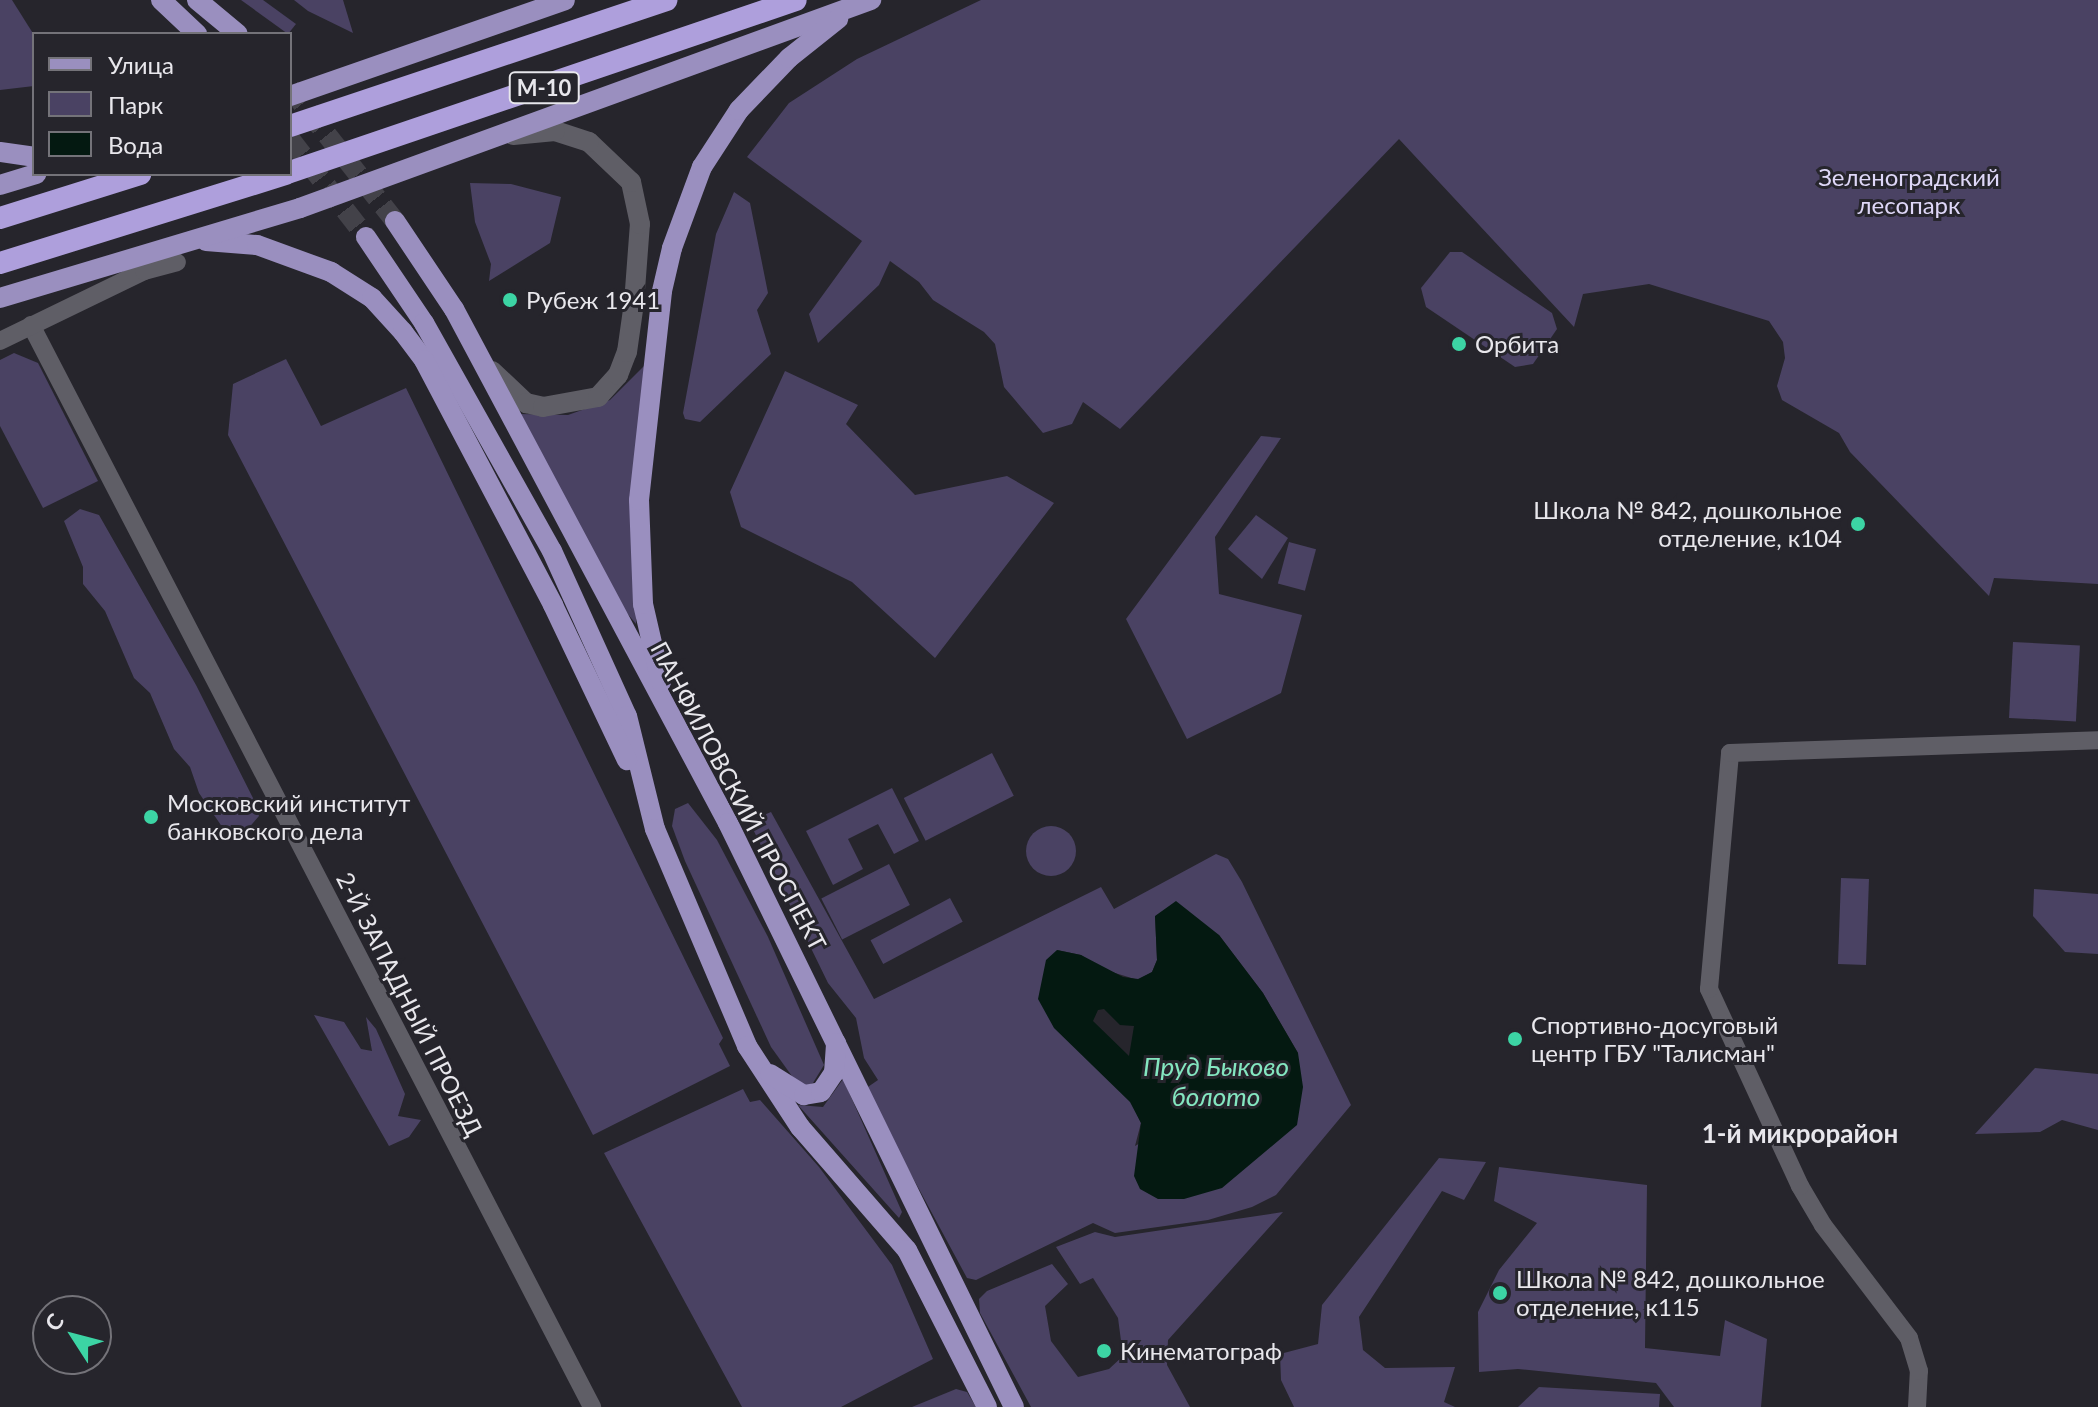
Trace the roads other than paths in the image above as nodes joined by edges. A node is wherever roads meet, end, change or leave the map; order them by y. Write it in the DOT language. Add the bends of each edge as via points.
graph roads {
  1 [pos="161,0"];
  2 [pos="197,0"];
  3 [pos="565,0"];
  4 [pos="667,0"];
  5 [pos="796,0"];
  6 [pos="867,2"];
  7 [pos="195,32"];
  8 [pos="236,32"];
  9 [pos="292,95"];
  10 [pos="292,125"];
  11 [pos="482,142"];
  12 [pos="0,152"];
  13 [pos="32,157"];
  14 [pos="292,172"];
  15 [pos="32,175"];
  16 [pos="134,176"];
  17 [pos="278,176"];
  18 [pos="0,185"];
  19 [pos="0,218"];
  20 [pos="395,221"];
  21 [pos="366,237"];
  22 [pos="176,252"];
  23 [pos="0,263"];
  24 [pos="0,298"];
  25 [pos="31,325"];
  26 [pos="0,341"];
  27 [pos="478,352"];
  28 [pos="675,724"];
  29 [pos="2098,740"];
  30 [pos="643,796"];
  31 [pos="836,1039"];
  32 [pos="753,1057"];
  33 [pos="592,1407"];
  34 [pos="987,1407"];
  35 [pos="1014,1407"];
  36 [pos="1917,1407"];
  1 -- 7 [label="main road"];
  2 -- 8 [label="main road"];
  3 -- 9 [label="main road"];
  4 -- 10 [label="highway, М-10"];
  5 -- 14 [label="highway, М-10"];
  6 -- 11 [label="main road, М-10"];
  6 -- 28 [label="main road" via="789,58 739,110 702,167 672,248 662,291 639,540 650,641"];
  11 -- 22 [label="main road, М-10"];
  11 -- 27 [label="street" via="555,131 589,142 631,182 640,224 627,352 618,375 598,397 563,407 526,403"];
  12 -- 13 [label="main road"];
  15 -- 18 [label="main road"];
  16 -- 19 [label="highway"];
  17 -- 23 [label="highway, М-10"];
  20 -- 27 [label="main road, ПАНФИЛОВСКИЙ ПРОСПЕКТ"];
  21 -- 30 [label="main road" via="424,323 552,551 627,716"];
  22 -- 24 [label="main road, М-10"];
  22 -- 25 [label="street"];
  22 -- 30 [label="main road" via="223,240 300,258 347,280 403,332 424,360 553,605"];
  25 -- 26 [label="street"];
  25 -- 33 [label="street, 2-Й ЗАПАДНЫЙ ПРОЕЗД"];
  27 -- 28 [label="main road, ПАНФИЛОВСКИЙ ПРОСПЕКТ"];
  28 -- 31 [label="main road, ПАНФИЛОВСКИЙ ПРОСПЕКТ"];
  29 -- 36 [label="street" via="1730,753 1709,989 1800,1186 1823,1225 1909,1338 1919,1371"];
  30 -- 32 [label="main road"];
  31 -- 32 [label="main road" via="834,1073 821,1092 811,1095 791,1089"];
  31 -- 35 [label="main road, ПАНФИЛОВСКИЙ ПРОСПЕКТ" via="956,1298"];
  32 -- 34 [label="main road" via="800,1127 907,1250"];
}
